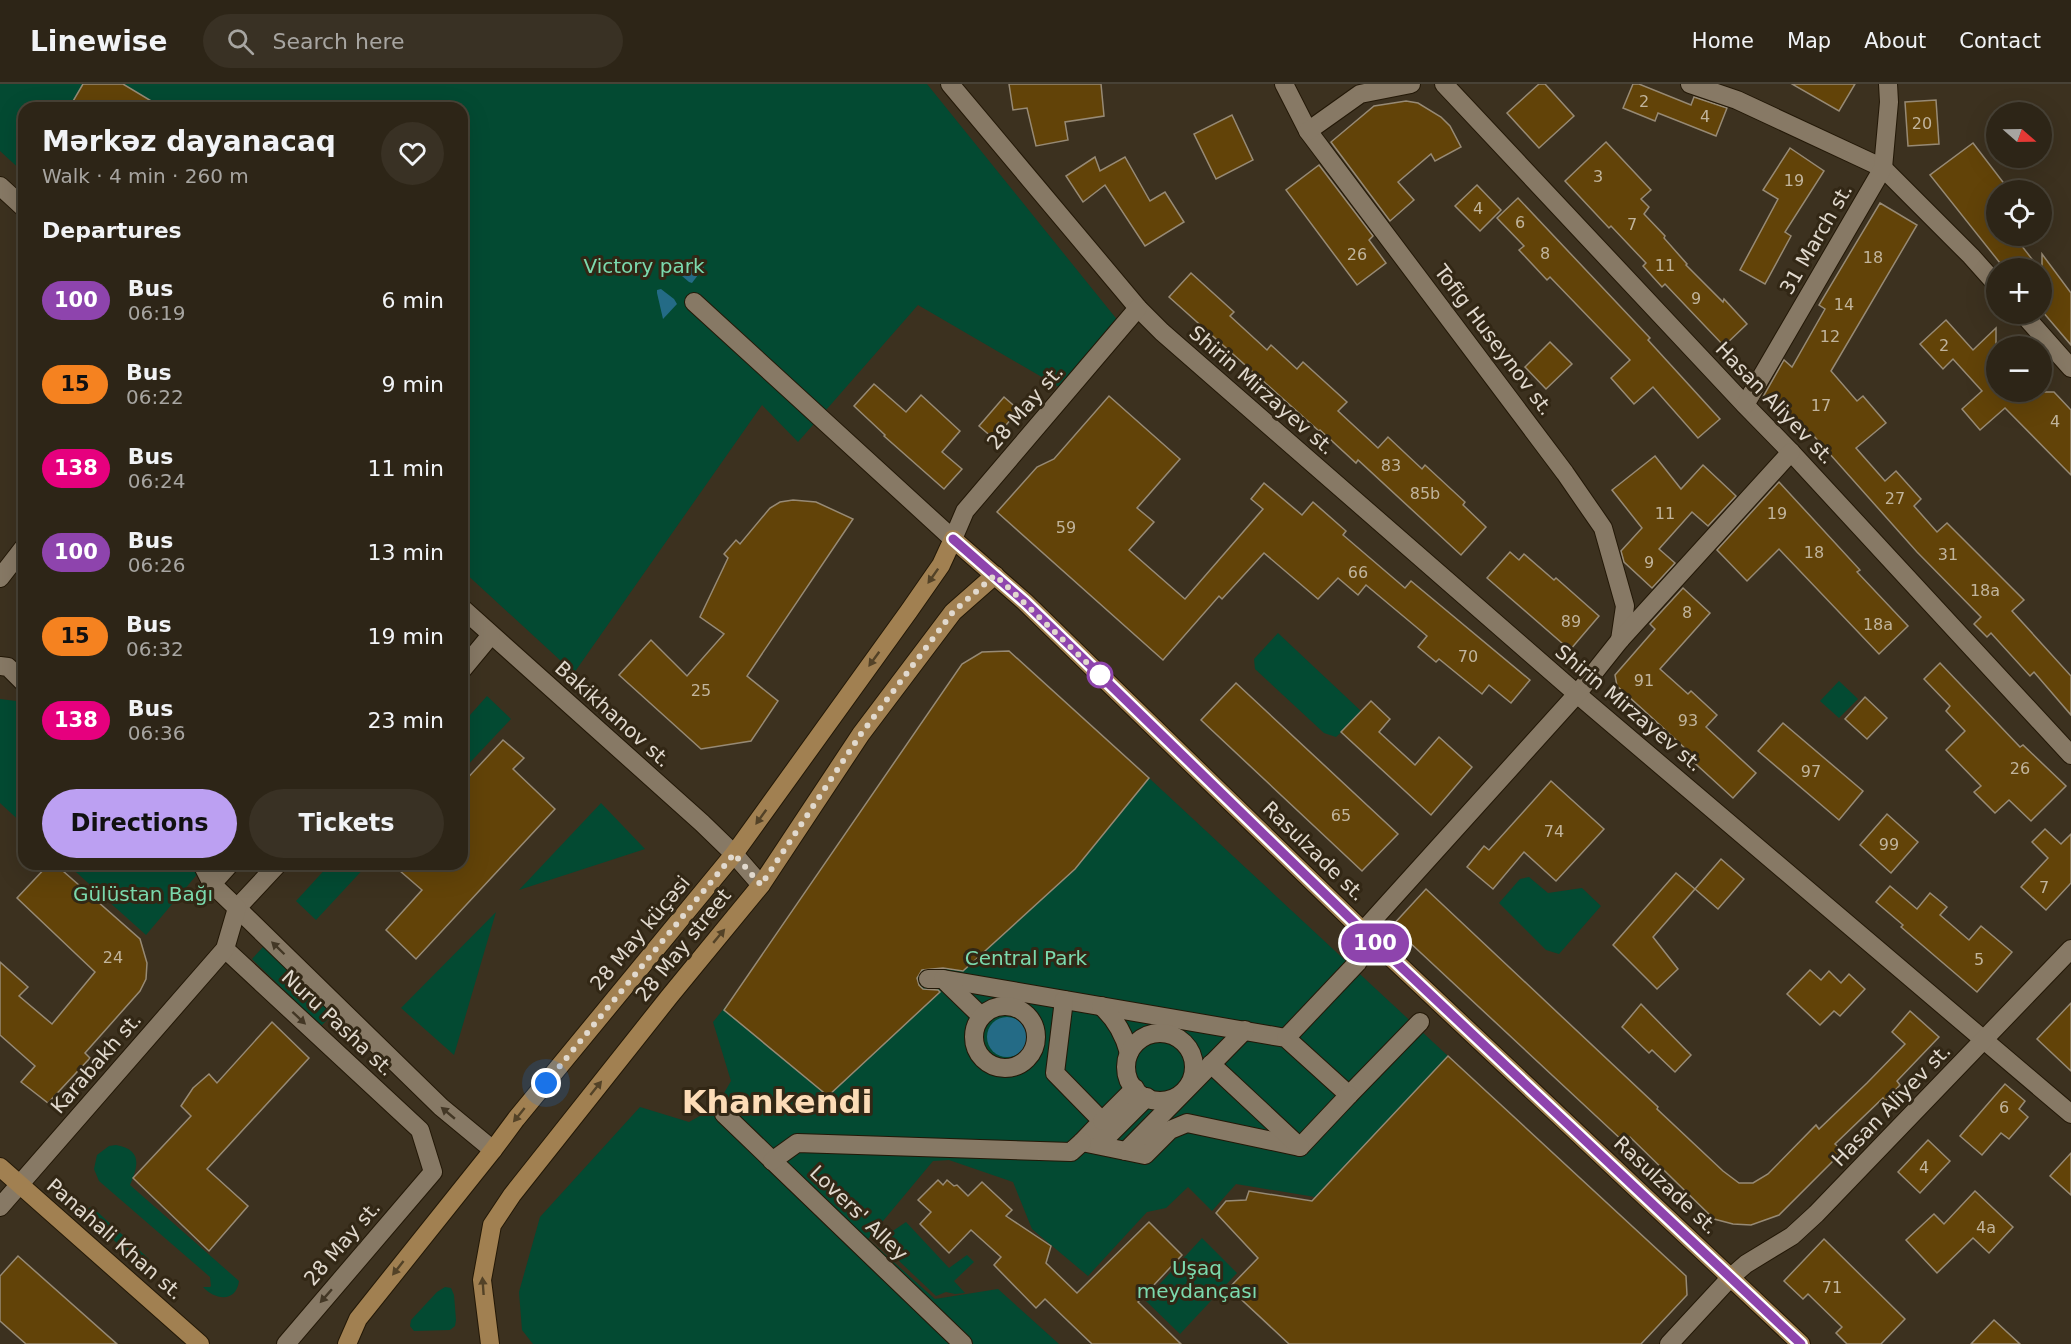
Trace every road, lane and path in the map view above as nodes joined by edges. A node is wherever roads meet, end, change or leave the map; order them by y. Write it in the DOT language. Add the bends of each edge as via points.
graph roads {
  1 [pos="950,84"];
  2 [pos="1284,84"];
  3 [pos="1412,84"];
  4 [pos="1444,84"];
  5 [pos="1690,84"];
  6 [pos="1888,84"];
  7 [pos="1308,130"];
  8 [pos="1883,168"];
  9 [pos="0,186"];
  10 [pos="18,202"];
  11 [pos="1986,273"];
  12 [pos="694,302"];
  13 [pos="1138,308"];
  14 [pos="2032,324"];
  15 [pos="2071,368"];
  16 [pos="1745,405"];
  17 [pos="1791,452"];
  18 [pos="953,539"];
  19 [pos="18,555"];
  20 [pos="995,575"];
  21 [pos="0,578"];
  22 [pos="468,614"];
  23 [pos="490,635"];
  24 [pos="1620,640"];
  25 [pos="468,662"];
  26 [pos="0,666"];
  27 [pos="18,676"];
  28 [pos="1577,694"];
  29 [pos="2071,755"];
  30 [pos="734,854"];
  31 [pos="205,870"];
  32 [pos="225,870"];
  33 [pos="272,870"];
  34 [pos="212,884"];
  35 [pos="761,885"];
  36 [pos="237,908"];
  37 [pos="1363,931"];
  38 [pos="225,949"];
  39 [pos="2071,949"];
  40 [pos="1358,962"];
  41 [pos="1040,996"];
  42 [pos="1065,1000"];
  43 [pos="1101,1006"];
  44 [pos="981,1016"];
  45 [pos="1029,1017"];
  46 [pos="1420,1022"];
  47 [pos="1245,1030"];
  48 [pos="1286,1038"];
  49 [pos="1985,1040"];
  50 [pos="1129,1053"];
  51 [pos="1211,1064"];
  52 [pos="1185,1092"];
  53 [pos="1141,1093"];
  54 [pos="1349,1095"];
  55 [pos="724,1114"];
  56 [pos="2071,1114"];
  57 [pos="1102,1121"];
  58 [pos="1091,1144"];
  59 [pos="1300,1147"];
  60 [pos="493,1150"];
  61 [pos="1126,1151"];
  62 [pos="772,1161"];
  63 [pos="0,1167"];
  64 [pos="433,1172"];
  65 [pos="20,1185"];
  66 [pos="0,1207"];
  67 [pos="1731,1277"];
  68 [pos="200,1344"];
  69 [pos="286,1344"];
  70 [pos="347,1344"];
  71 [pos="490,1344"];
  72 [pos="963,1344"];
  73 [pos="1669,1344"];
  74 [pos="1801,1344"];
  1 -- 13 [label="street"];
  2 -- 7 [label="street, Tofig Huseynov st."];
  3 -- 7 [label="street" via="1360,94"];
  4 -- 16 [label="street, Hasan Aliyev st."];
  5 -- 8 [label="street" via="1737,100"];
  6 -- 8 [label="street, 31 March st."];
  7 -- 24 [label="street, Tofig Huseynov st." via="1602,528 1625,606"];
  8 -- 11 [label="street"];
  8 -- 16 [label="street, 31 March st."];
  9 -- 10 [label="street"];
  12 -- 18 [label="street"];
  13 -- 18 [label="street, 28 May st." via="965,511"];
  13 -- 28 [label="street, Shirin Mirzayev st."];
  14 -- 15 [label="street"];
  16 -- 17 [label="street, Hasan Aliyev st."];
  17 -- 24 [label="street"];
  17 -- 29 [label="street, Hasan Aliyev st."];
  18 -- 20 [label="main road, Rasulzade st."];
  18 -- 30 [label="main road, 28 May küçəsi, one-way" via="941,565"];
  19 -- 21 [label="street"];
  20 -- 35 [label="main road, 28 May street" via="953,612 867,725"];
  20 -- 37 [label="main road, Rasulzade st."];
  22 -- 23 [label="street, Bakikhanov st."];
  23 -- 25 [label="street"];
  23 -- 30 [label="street, Bakikhanov st."];
  24 -- 28 [label="street"];
  26 -- 27 [label="street" via="8,667"];
  28 -- 37 [label="street"];
  28 -- 49 [label="street, Shirin Mirzayev st."];
  30 -- 35 [label="street, Bakikhanov st."];
  30 -- 60 [label="main road, 28 May küçəsi, one-way"];
  31 -- 34 [label="street, Nuru Pasha st."];
  32 -- 34 [label="street"];
  33 -- 36 [label="street"];
  34 -- 36 [label="street, Nuru Pasha st."];
  71 -- 35 [label="main road, 28 May street, one-way" via="482,1280 492,1225 520,1182"];
  36 -- 38 [label="street"];
  60 -- 36 [label="street, Nuru Pasha st., one-way" via="441,1107"];
  37 -- 67 [label="main road, Rasulzade st."];
  38 -- 64 [label="street, Nuru Pasha st., one-way" via="421,1131"];
  38 -- 65 [label="street, Karabakh st."];
  39 -- 49 [label="street, Hasan Aliyev st."];
  40 -- 48 [label="street"];
  41 -- 42 [label="street"];
  41 -- 44 [label="street" via="935,979"];
  41 -- 45 [label="street"];
  42 -- 43 [label="street"];
  42 -- 57 [label="street" via="1054,1073"];
  43 -- 47 [label="street"];
  43 -- 50 [label="street" via="1116,1022"];
  44 -- 45 [label="street" via="1005,1005 1022,1010"];
  44 -- 45 [label="street" via="976,1024 977,1052 999,1068 1018,1065 1032,1053 1036,1034"];
  46 -- 54 [label="street"];
  47 -- 48 [label="street"];
  47 -- 51 [label="street"];
  48 -- 54 [label="street"];
  49 -- 56 [label="street, Shirin Mirzayev st."];
  49 -- 67 [label="street, Hasan Aliyev st." via="1816,1214 1792,1236"];
  50 -- 52 [label="street" via="1143,1038 1153,1034 1183,1041 1194,1070"];
  50 -- 53 [label="street" via="1128,1076"];
  51 -- 52 [label="street"];
  51 -- 59 [label="street"];
  52 -- 53 [label="street" via="1163,1100"];
  52 -- 61 [label="street"];
  53 -- 57 [label="street"];
  53 -- 58 [label="street"];
  54 -- 59 [label="street"];
  55 -- 62 [label="street, Lovers' Alley"];
  57 -- 58 [label="street"];
  58 -- 61 [label="street"];
  58 -- 62 [label="street" via="1071,1152 797,1143"];
  59 -- 61 [label="street" via="1187,1123 1170,1130 1144,1155"];
  60 -- 70 [label="main road, 28 May küçəsi, one-way" via="358,1319"];
  62 -- 72 [label="street, Lovers' Alley"];
  63 -- 65 [label="main road, Panahali Khan st."];
  64 -- 69 [label="street, 28 May st., one-way"];
  65 -- 66 [label="street, Karabakh st."];
  65 -- 68 [label="main road, Panahali Khan st."];
  67 -- 73 [label="street, Hasan Aliyev st."];
  67 -- 74 [label="main road, Rasulzade st."];
}
